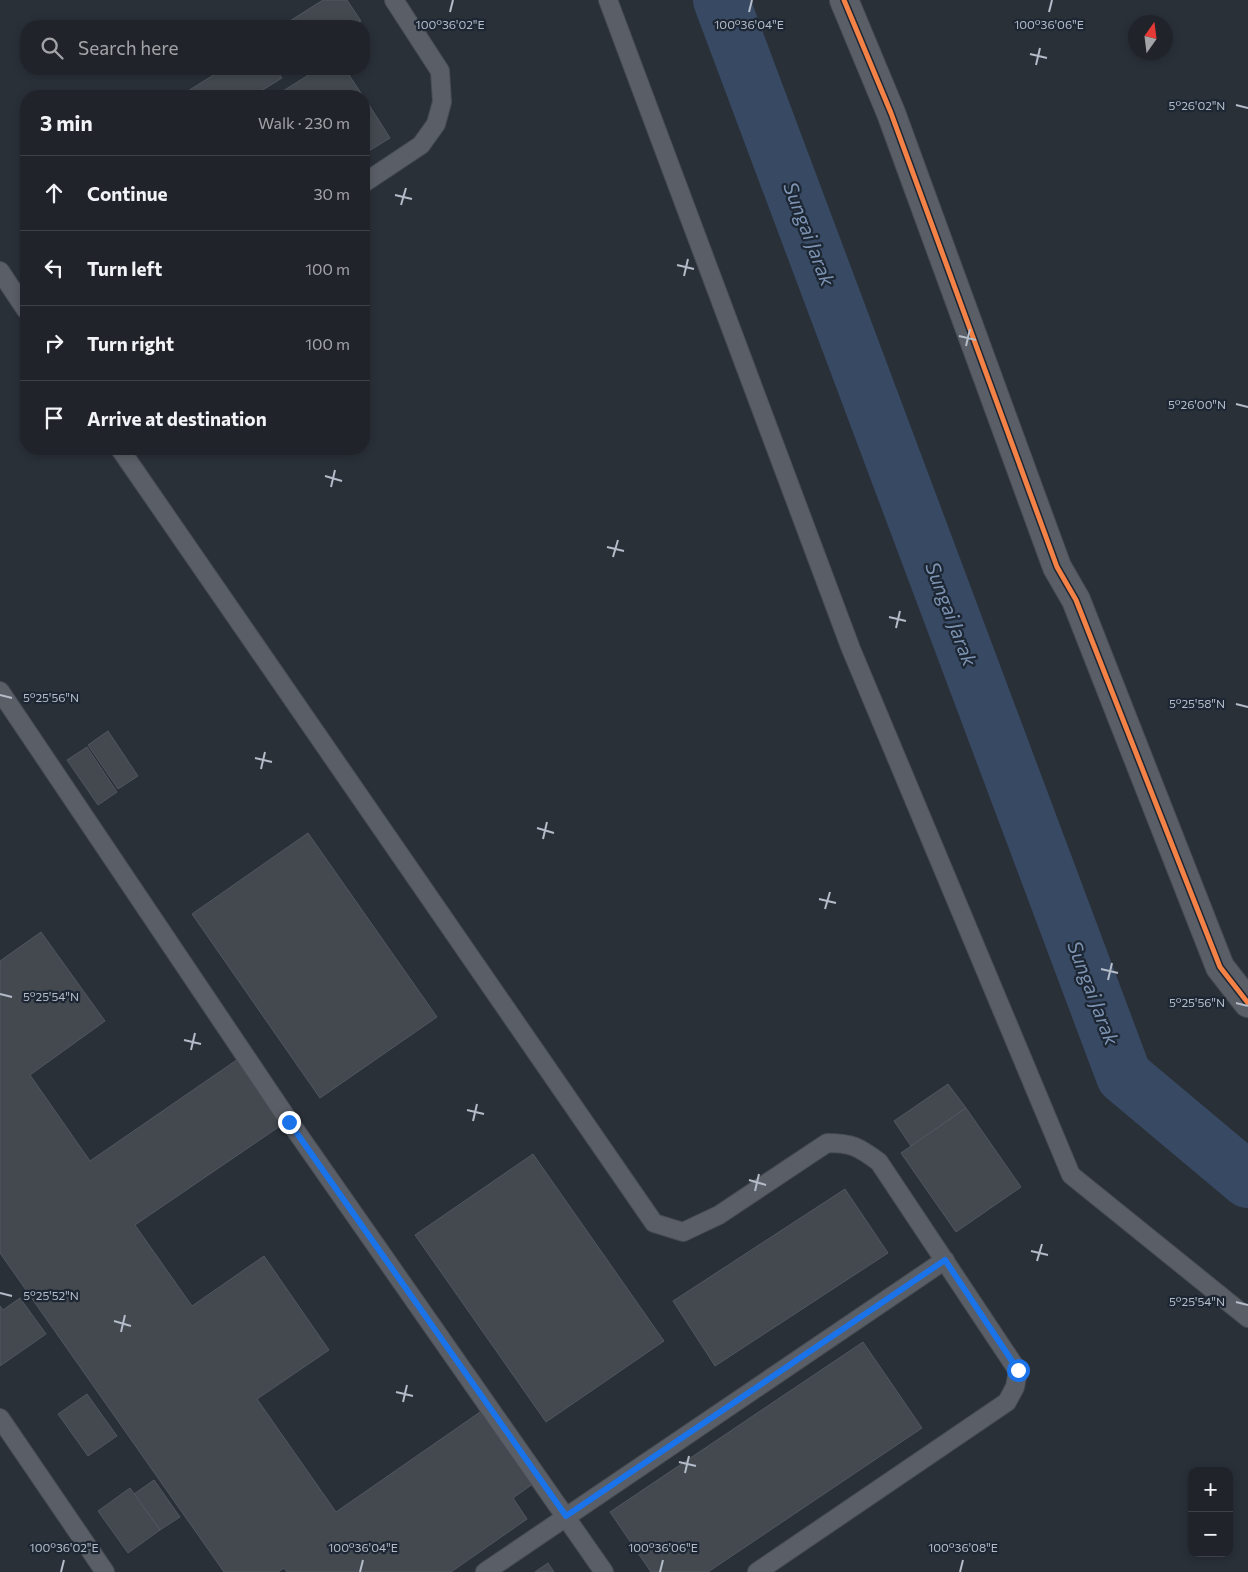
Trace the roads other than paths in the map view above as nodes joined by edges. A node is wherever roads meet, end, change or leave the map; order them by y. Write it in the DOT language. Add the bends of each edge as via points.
graph roads {
  1 [pos="394,0"];
  2 [pos="608,0"];
  3 [pos="844,0"];
  4 [pos="370,179"];
  5 [pos="0,271"];
  6 [pos="20,301"];
  7 [pos="124,455"];
  8 [pos="0,691"];
  9 [pos="1248,1003"];
  10 [pos="945,1260"];
  11 [pos="1248,1318"];
  12 [pos="0,1418"];
  13 [pos="566,1516"];
  14 [pos="494,1570"];
  15 [pos="105,1572"];
  16 [pos="604,1572"];
  17 [pos="757,1572"];
  1 -- 4 [label="lane" via="440,71 442,102 436,124 420,145"];
  2 -- 11 [label="lane" via="851,649 1071,1175"];
  3 -- 9 [label="street" via="891,114 1057,567 1076,600 1220,967"];
  5 -- 6 [label="lane"];
  7 -- 10 [label="lane" via="654,1223 682,1232 719,1215 827,1143 841,1143 861,1148 879,1162"];
  8 -- 13 [label="lane" via="289,1122"];
  10 -- 13 [label="lane"];
  10 -- 17 [label="lane" via="1018,1370 1015,1387 1007,1402"];
  12 -- 15 [label="lane"];
  13 -- 14 [label="lane"];
  13 -- 16 [label="lane"];
}
